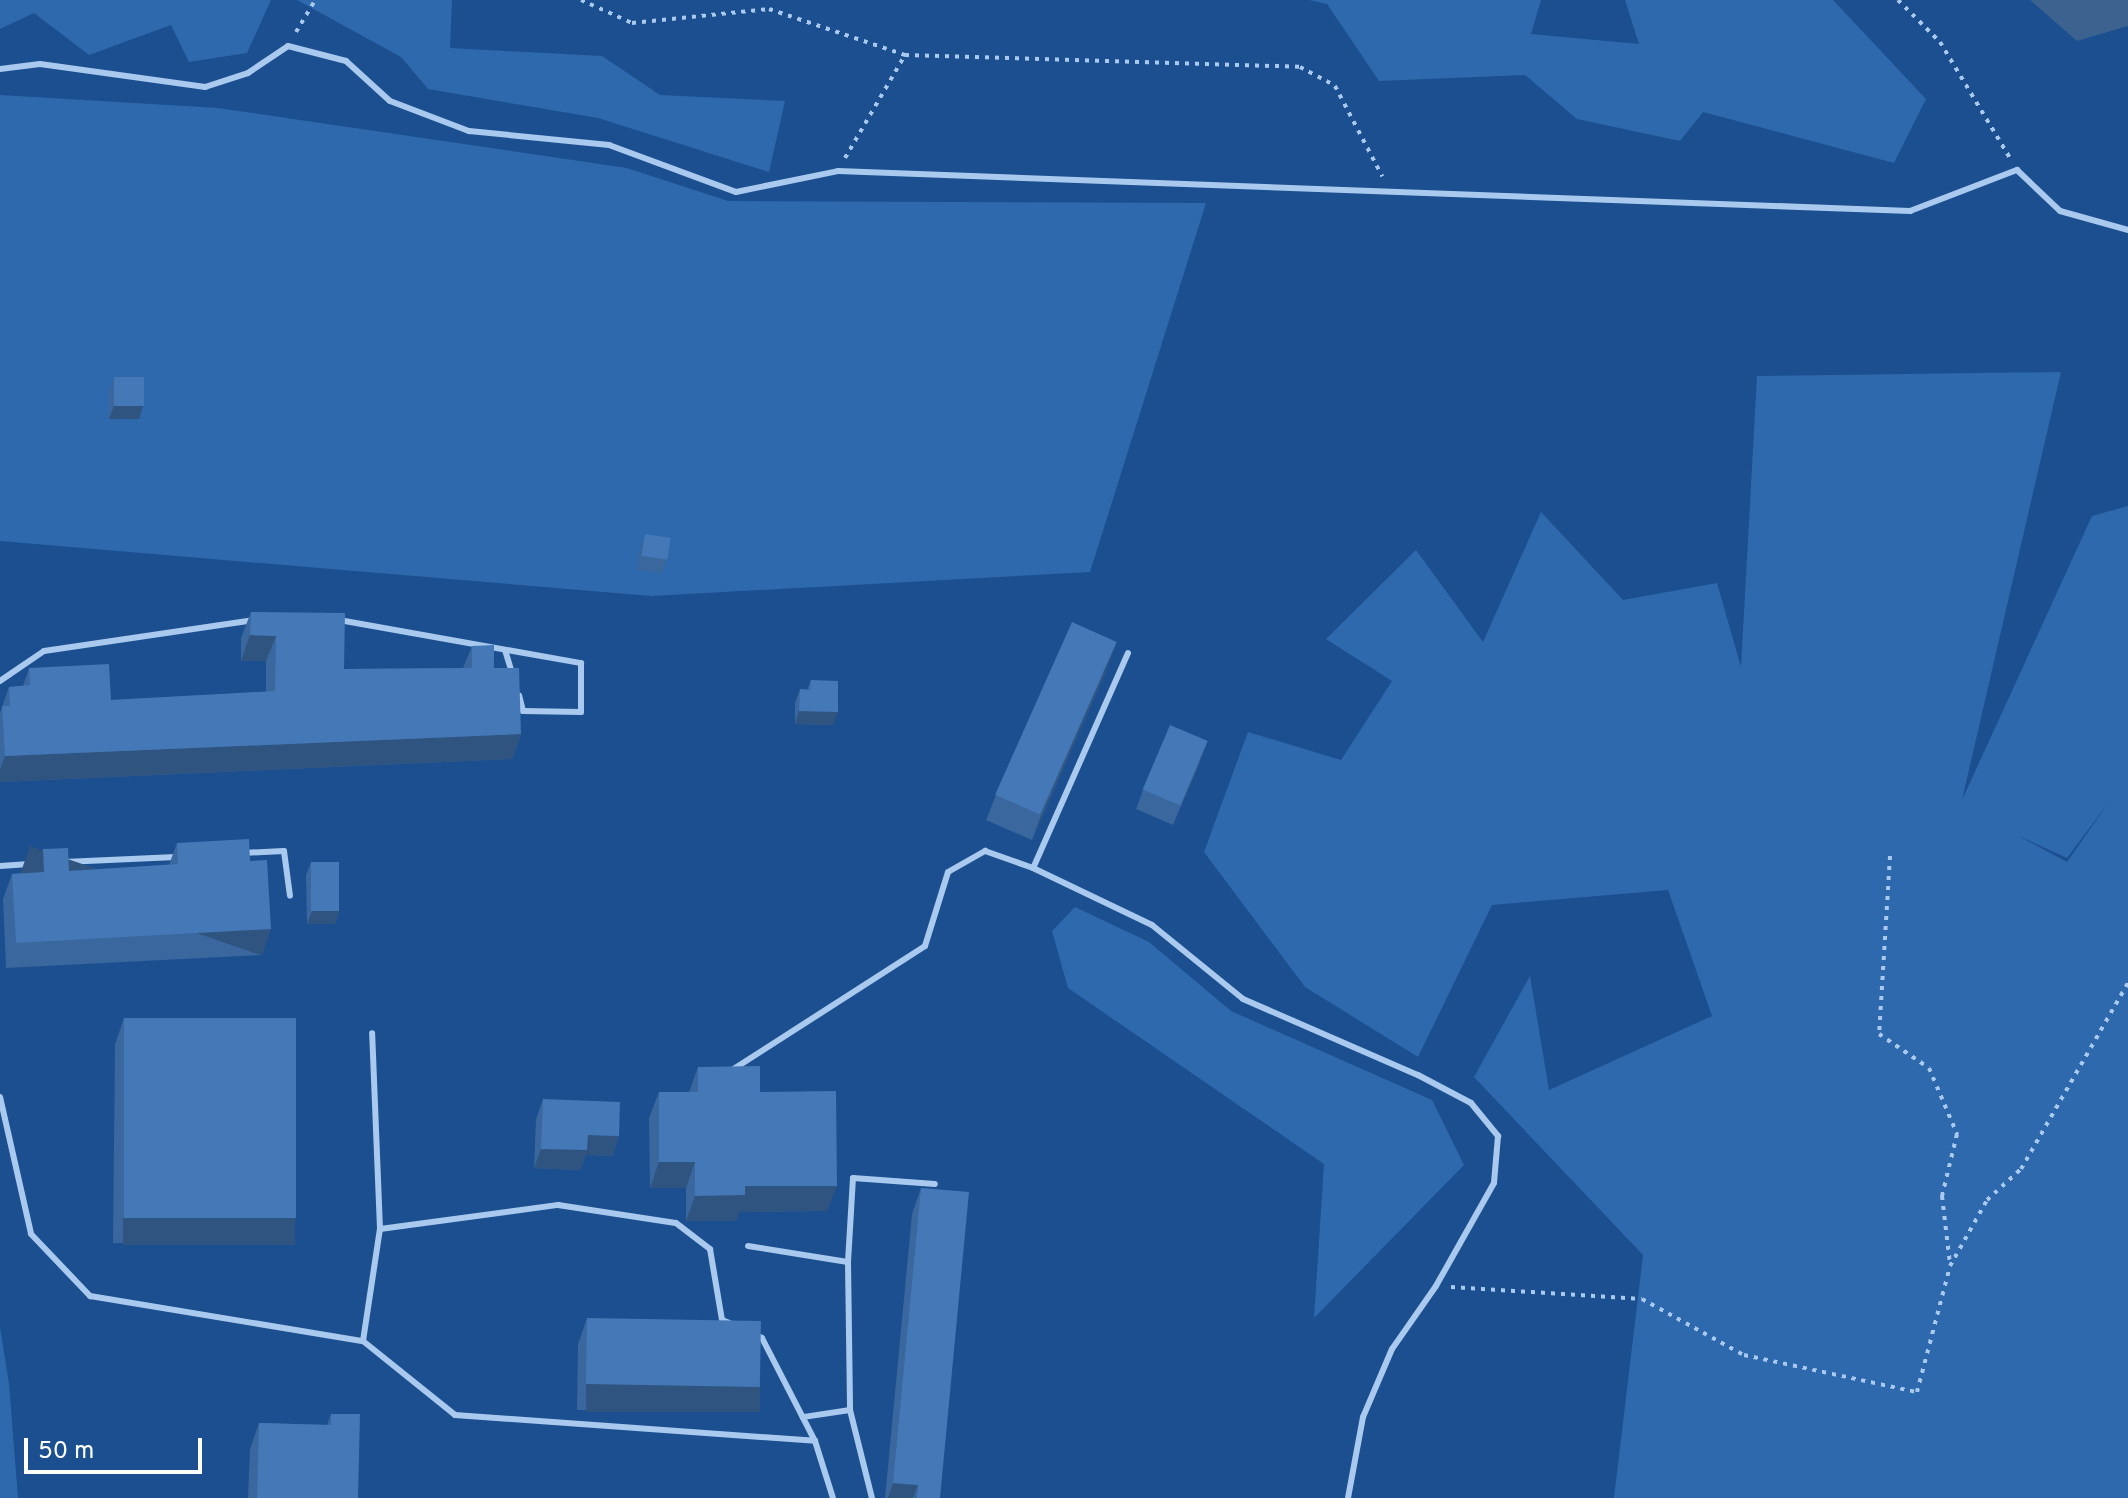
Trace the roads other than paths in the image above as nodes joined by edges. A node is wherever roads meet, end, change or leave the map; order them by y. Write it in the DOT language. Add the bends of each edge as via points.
graph roads {
  1 [pos="0,69"];
  2 [pos="2128,230"];
  3 [pos="271,618"];
  4 [pos="332,619"];
  5 [pos="505,650"];
  6 [pos="1128,653"];
  7 [pos="0,681"];
  8 [pos="237,853"];
  9 [pos="189,856"];
  10 [pos="0,866"];
  11 [pos="1033,868"];
  12 [pos="290,896"];
  13 [pos="372,1033"];
  14 [pos="728,1072"];
  15 [pos="0,1097"];
  16 [pos="935,1184"];
  17 [pos="380,1229"];
  18 [pos="748,1246"];
  19 [pos="848,1262"];
  20 [pos="735,1326"];
  21 [pos="749,1332"];
  22 [pos="363,1341"];
  23 [pos="850,1410"];
  24 [pos="803,1417"];
  25 [pos="815,1441"];
  26 [pos="833,1498"];
  27 [pos="872,1498"];
  28 [pos="1348,1498"];
  1 -- 2 [label="lane" via="40,64 205,87 248,73 288,46 346,61 390,101 469,131 609,145 736,192 838,171 1910,211 2017,170 2060,211"];
  3 -- 7 [label="lane" via="44,651"];
  4 -- 5 [label="lane"];
  5 -- 5 [label="lane" via="581,663 581,712 523,711"];
  6 -- 11 [label="lane"];
  8 -- 12 [label="lane" via="284,851"];
  9 -- 10 [label="lane"];
  11 -- 14 [label="lane" via="985,851 948,872 925,946"];
  11 -- 28 [label="lane" via="1152,925 1243,999 1471,1103 1498,1136 1494,1183 1436,1286 1392,1349 1369,1404"];
  13 -- 17 [label="lane"];
  15 -- 22 [label="lane" via="31,1234 90,1296"];
  16 -- 19 [label="lane" via="853,1178"];
  17 -- 20 [label="lane" via="558,1205 676,1223 710,1249 722,1320"];
  17 -- 22 [label="lane"];
  18 -- 19 [label="lane"];
  19 -- 23 [label="lane"];
  21 -- 24 [label="lane" via="762,1338"];
  22 -- 25 [label="lane" via="455,1415"];
  23 -- 24 [label="lane"];
  23 -- 27 [label="lane"];
  24 -- 25 [label="lane"];
  25 -- 26 [label="lane"];
}
